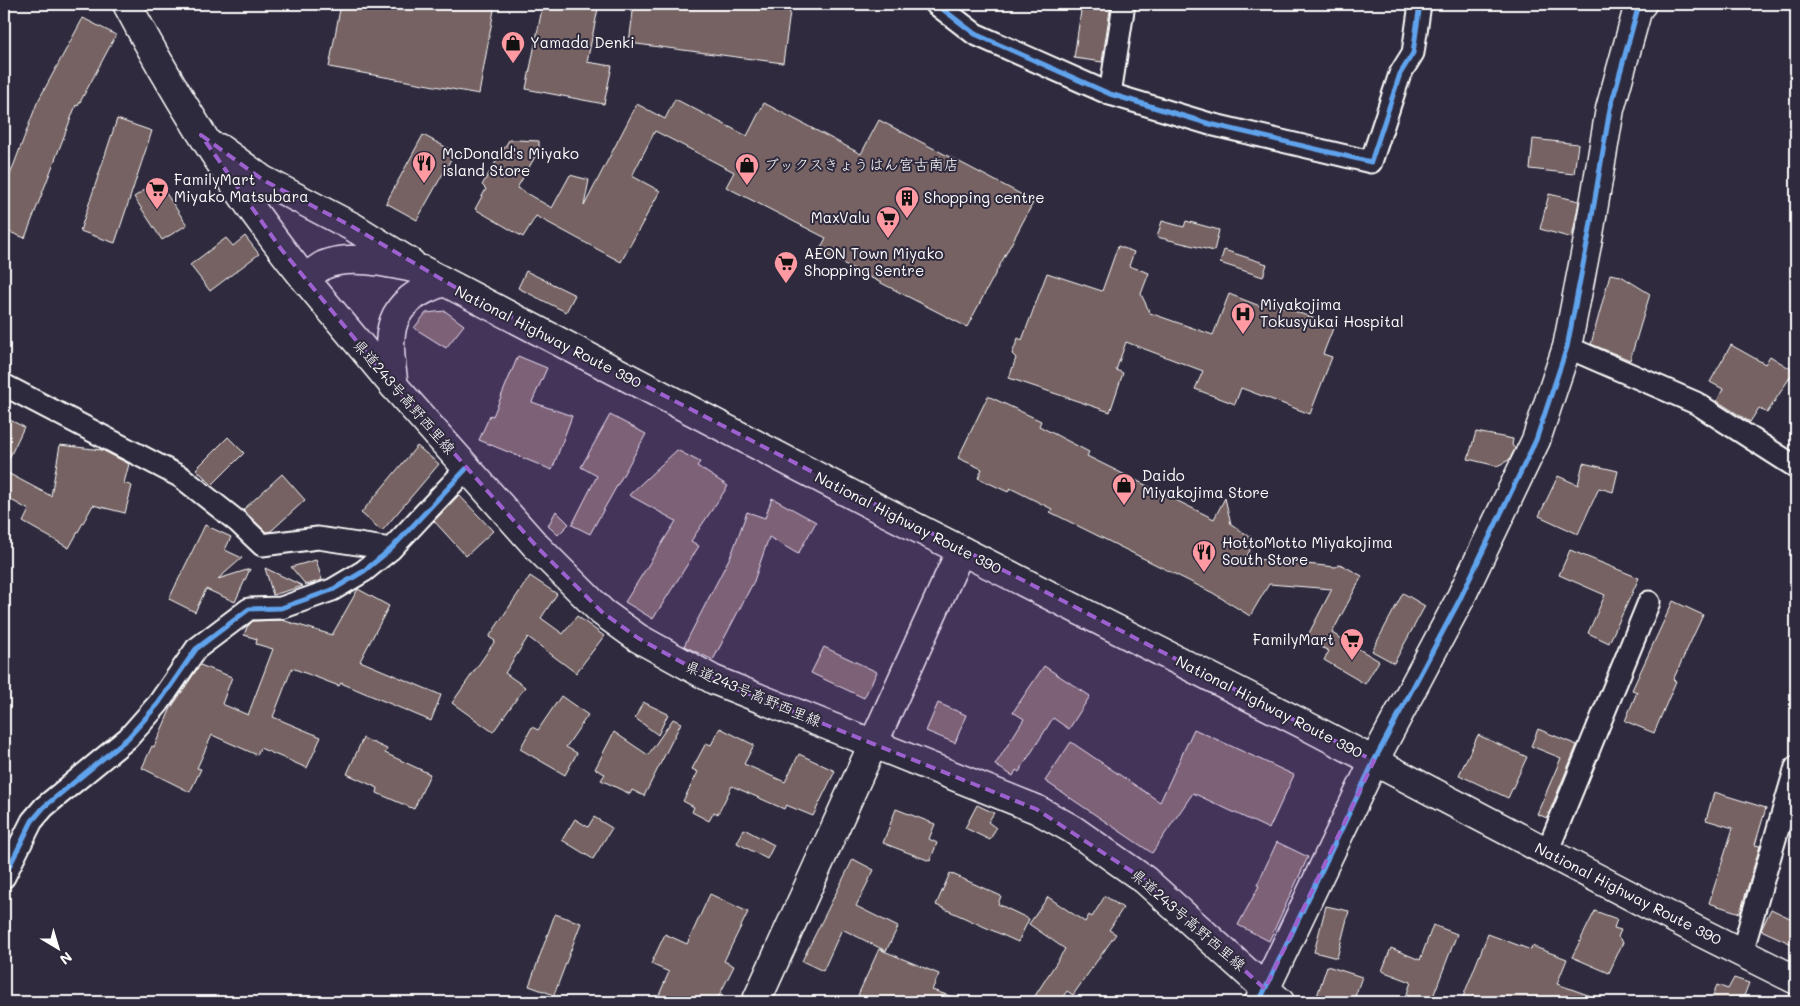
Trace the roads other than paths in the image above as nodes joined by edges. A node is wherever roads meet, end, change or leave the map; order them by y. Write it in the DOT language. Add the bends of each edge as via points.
graph roads {
  1 [pos="127,4"];
  2 [pos="936,4"];
  3 [pos="1124,4"];
  4 [pos="1420,4"];
  5 [pos="1642,4"];
  6 [pos="1110,94"];
  7 [pos="202,135"];
  8 [pos="433,276"];
  9 [pos="305,279"];
  10 [pos="1567,346"];
  11 [pos="4,385"];
  12 [pos="394,386"];
  13 [pos="1796,467"];
  14 [pos="466,469"];
  15 [pos="391,549"];
  16 [pos="961,550"];
  17 [pos="1649,602"];
  18 [pos="873,745"];
  19 [pos="1374,761"];
  20 [pos="1796,767"];
  21 [pos="1547,852"];
  22 [pos="4,876"];
  23 [pos="1742,952"];
  24 [pos="1796,980"];
  25 [pos="1268,998"];
  26 [pos="756,1002"];
  1 -- 7 [label="main road"];
  2 -- 6 [label="street" via="975,34"];
  3 -- 6 [label="street"];
  4 -- 6 [label="street" via="1413,52 1400,74 1371,162 1210,124"];
  5 -- 10 [label="main road" via="1638,8 1610,109"];
  7 -- 8 [label="main road" via="263,180 353,227"];
  7 -- 9 [label="main road"];
  8 -- 9 [label="main road, National Highway Route 390" via="386,262 356,260 324,265"];
  8 -- 12 [label="main road" via="397,314 389,336"];
  8 -- 16 [label="main road, National Highway Route 390"];
  9 -- 12 [label="main road, 県道243号高野西里線"];
  10 -- 13 [label="street" via="1696,403"];
  10 -- 19 [label="main road" via="1536,440 1508,504"];
  11 -- 15 [label="street" via="181,477 262,544 318,538"];
  12 -- 14 [label="main road, 県道243号高野西里線"];
  14 -- 15 [label="street"];
  14 -- 18 [label="main road, 県道243号高野西里線" via="602,612 638,638 714,680"];
  15 -- 22 [label="street" via="364,571 332,590 282,608 249,609 196,649 158,704 128,738 44,807 32,821"];
  16 -- 18 [label="main road"];
  16 -- 19 [label="main road, National Highway Route 390"];
  17 -- 21 [label="street"];
  18 -- 25 [label="main road, 県道243号高野西里線" via="1028,805 1072,829 1145,880"];
  18 -- 26 [label="main road"];
  19 -- 21 [label="main road, National Highway Route 390"];
  19 -- 25 [label="main road"];
  20 -- 23 [label="street"];
  21 -- 23 [label="main road, National Highway Route 390"];
  23 -- 24 [label="main road, National Highway Route 390"];
}
